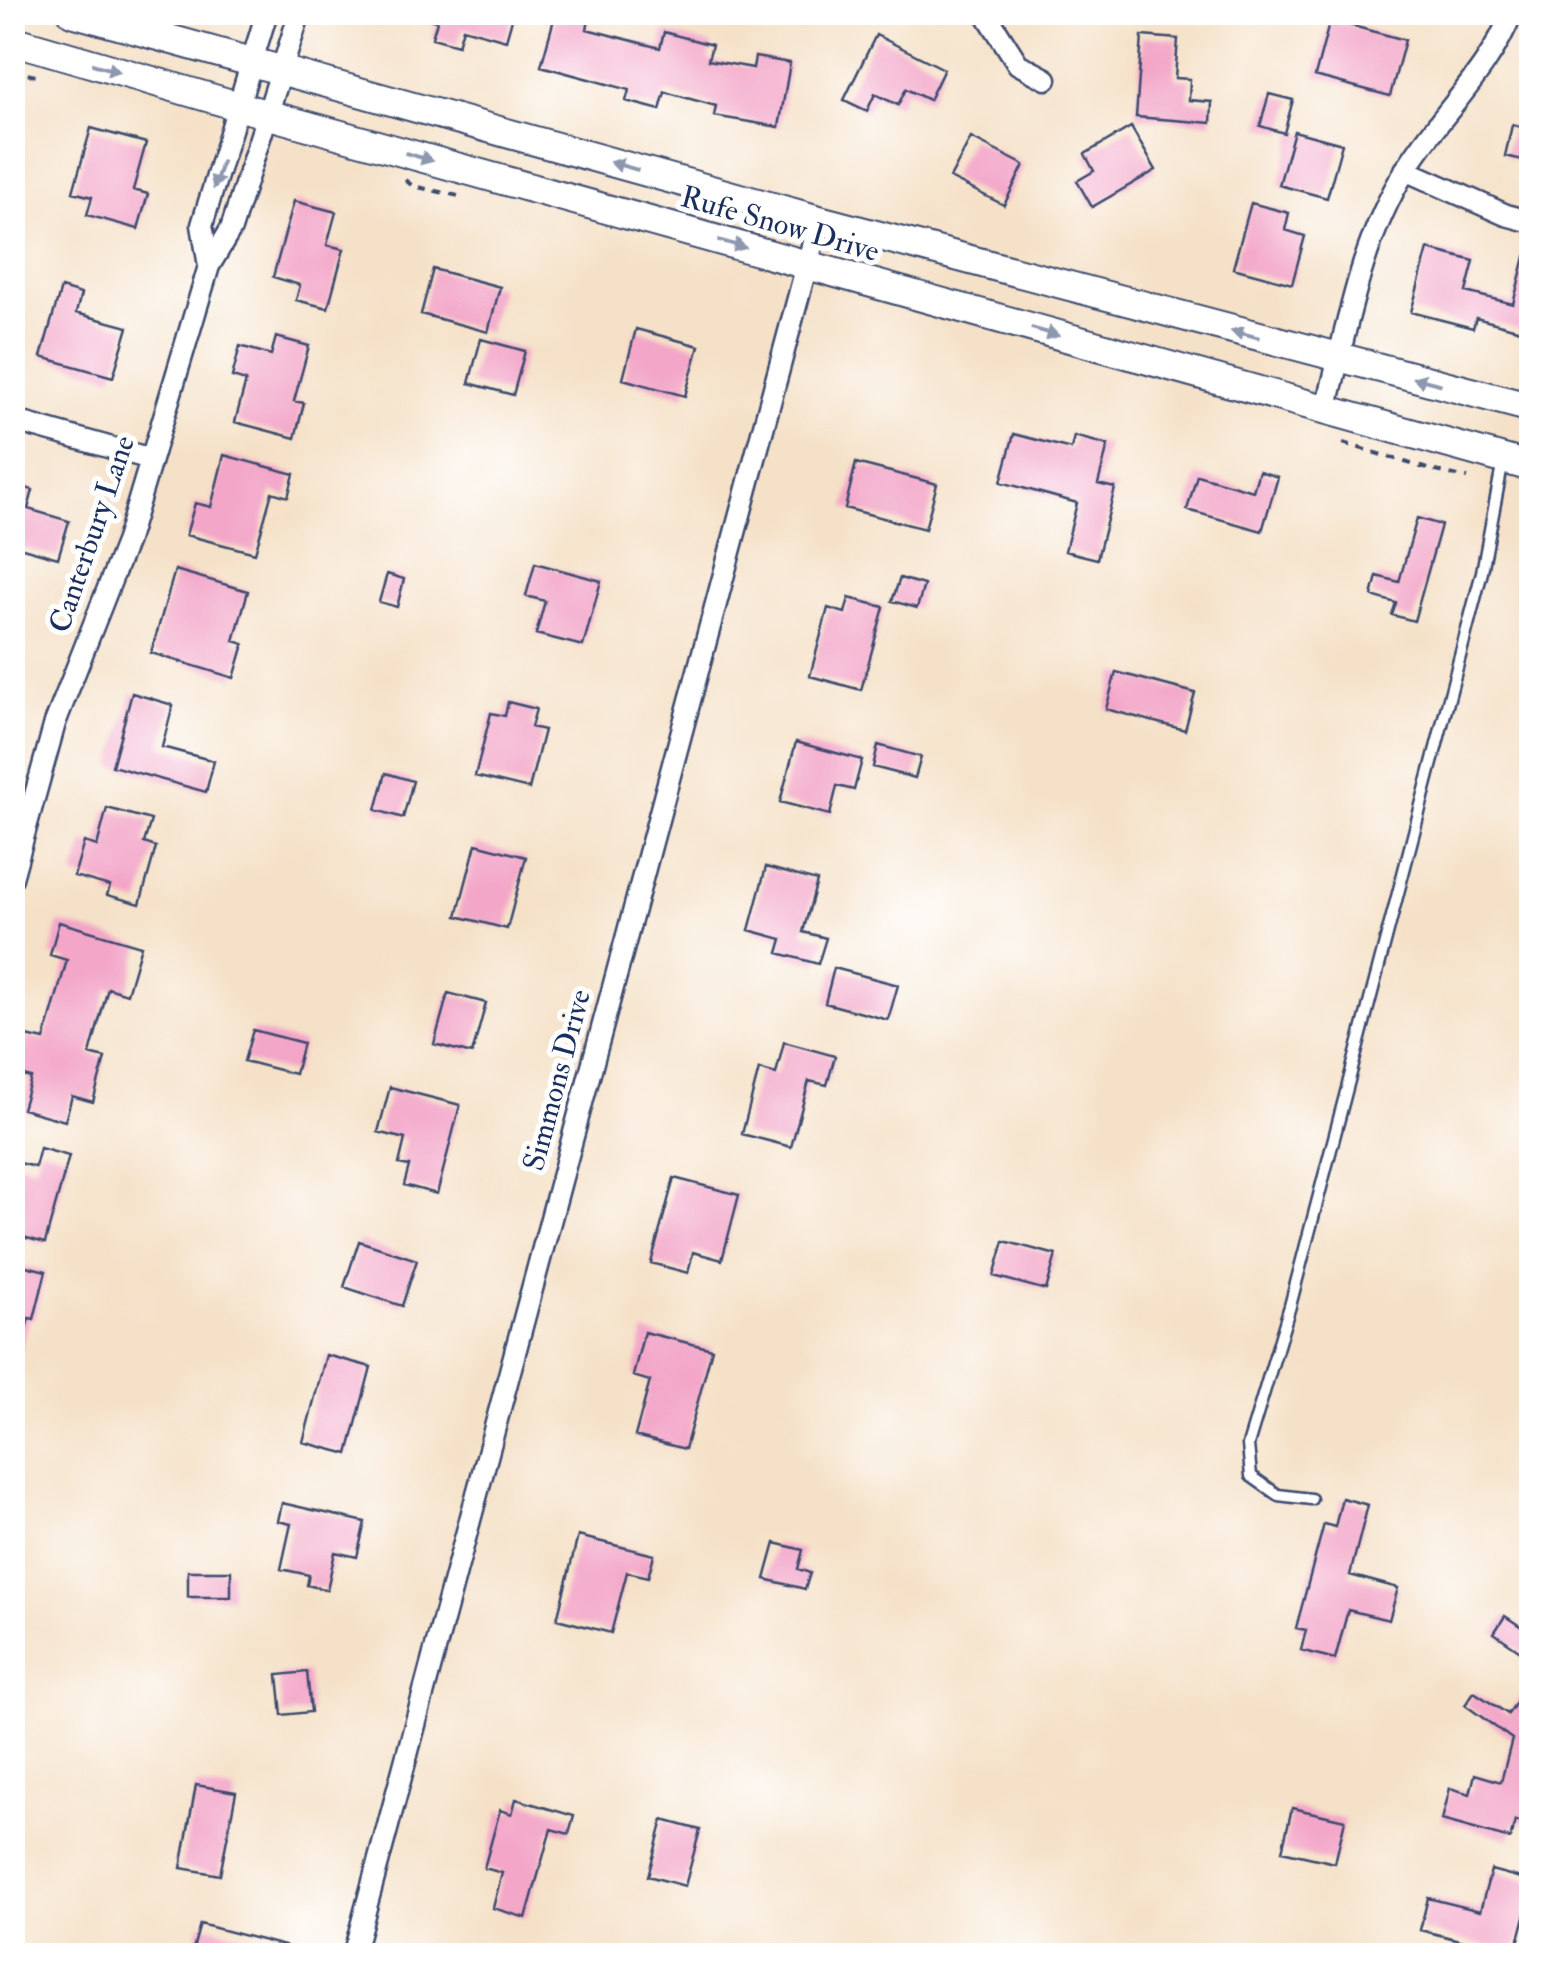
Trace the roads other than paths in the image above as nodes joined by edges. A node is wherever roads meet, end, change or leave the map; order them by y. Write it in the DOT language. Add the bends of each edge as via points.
graph roads {
  1 [pos="72,12"];
  2 [pos="268,12"];
  3 [pos="300,12"];
  4 [pos="985,12"];
  5 [pos="1512,12"];
  6 [pos="12,40"];
  7 [pos="1046,79"];
  8 [pos="246,85"];
  9 [pos="276,94"];
  10 [pos="1405,170"];
  11 [pos="819,220"];
  12 [pos="1532,222"];
  13 [pos="807,265"];
  14 [pos="209,266"];
  15 [pos="1340,358"];
  16 [pos="1532,408"];
  17 [pos="1326,410"];
  18 [pos="12,420"];
  19 [pos="151,459"];
  20 [pos="1503,460"];
  21 [pos="1532,468"];
  22 [pos="17,843"];
  23 [pos="12,878"];
  24 [pos="1311,1498"];
  25 [pos="353,1956"];
  1 -- 8 [label="main road, Rufe Snow Drive"];
  2 -- 8 [label="street, Canterbury Lane"];
  3 -- 9 [label="street, Canterbury Lane"];
  4 -- 7 [label="street" via="1018,64"];
  5 -- 10 [label="street" via="1486,60"];
  6 -- 8 [label="main road, Rufe Snow Drive, one-way"];
  8 -- 9 [label="main road, Rufe Snow Drive"];
  8 -- 9 [label="main road, Rufe Snow Drive"];
  8 -- 14 [label="street, Canterbury Lane, one-way" via="202,225"];
  11 -- 9 [label="main road, Rufe Snow Drive, one-way"];
  9 -- 13 [label="main road, Rufe Snow Drive, one-way"];
  9 -- 14 [label="street, Canterbury Lane" via="231,229"];
  10 -- 12 [label="street"];
  10 -- 15 [label="street" via="1361,265"];
  11 -- 13 [label="street, Simmons Drive"];
  15 -- 11 [label="main road, Rufe Snow Drive, one-way"];
  13 -- 17 [label="main road, Rufe Snow Drive, one-way"];
  13 -- 25 [label="street, Simmons Drive"];
  14 -- 19 [label="street, Canterbury Lane"];
  16 -- 15 [label="main road, Rufe Snow Drive, one-way"];
  15 -- 17 [label="street"];
  17 -- 20 [label="main road, Rufe Snow Drive"];
  18 -- 19 [label="street"];
  19 -- 22 [label="street, Canterbury Lane"];
  20 -- 21 [label="main road, Rufe Snow Drive"];
  20 -- 24 [label="lane" via="1477,592 1248,1446 1251,1476 1278,1495"];
  22 -- 23 [label="street, Canterbury Lane"];
}
